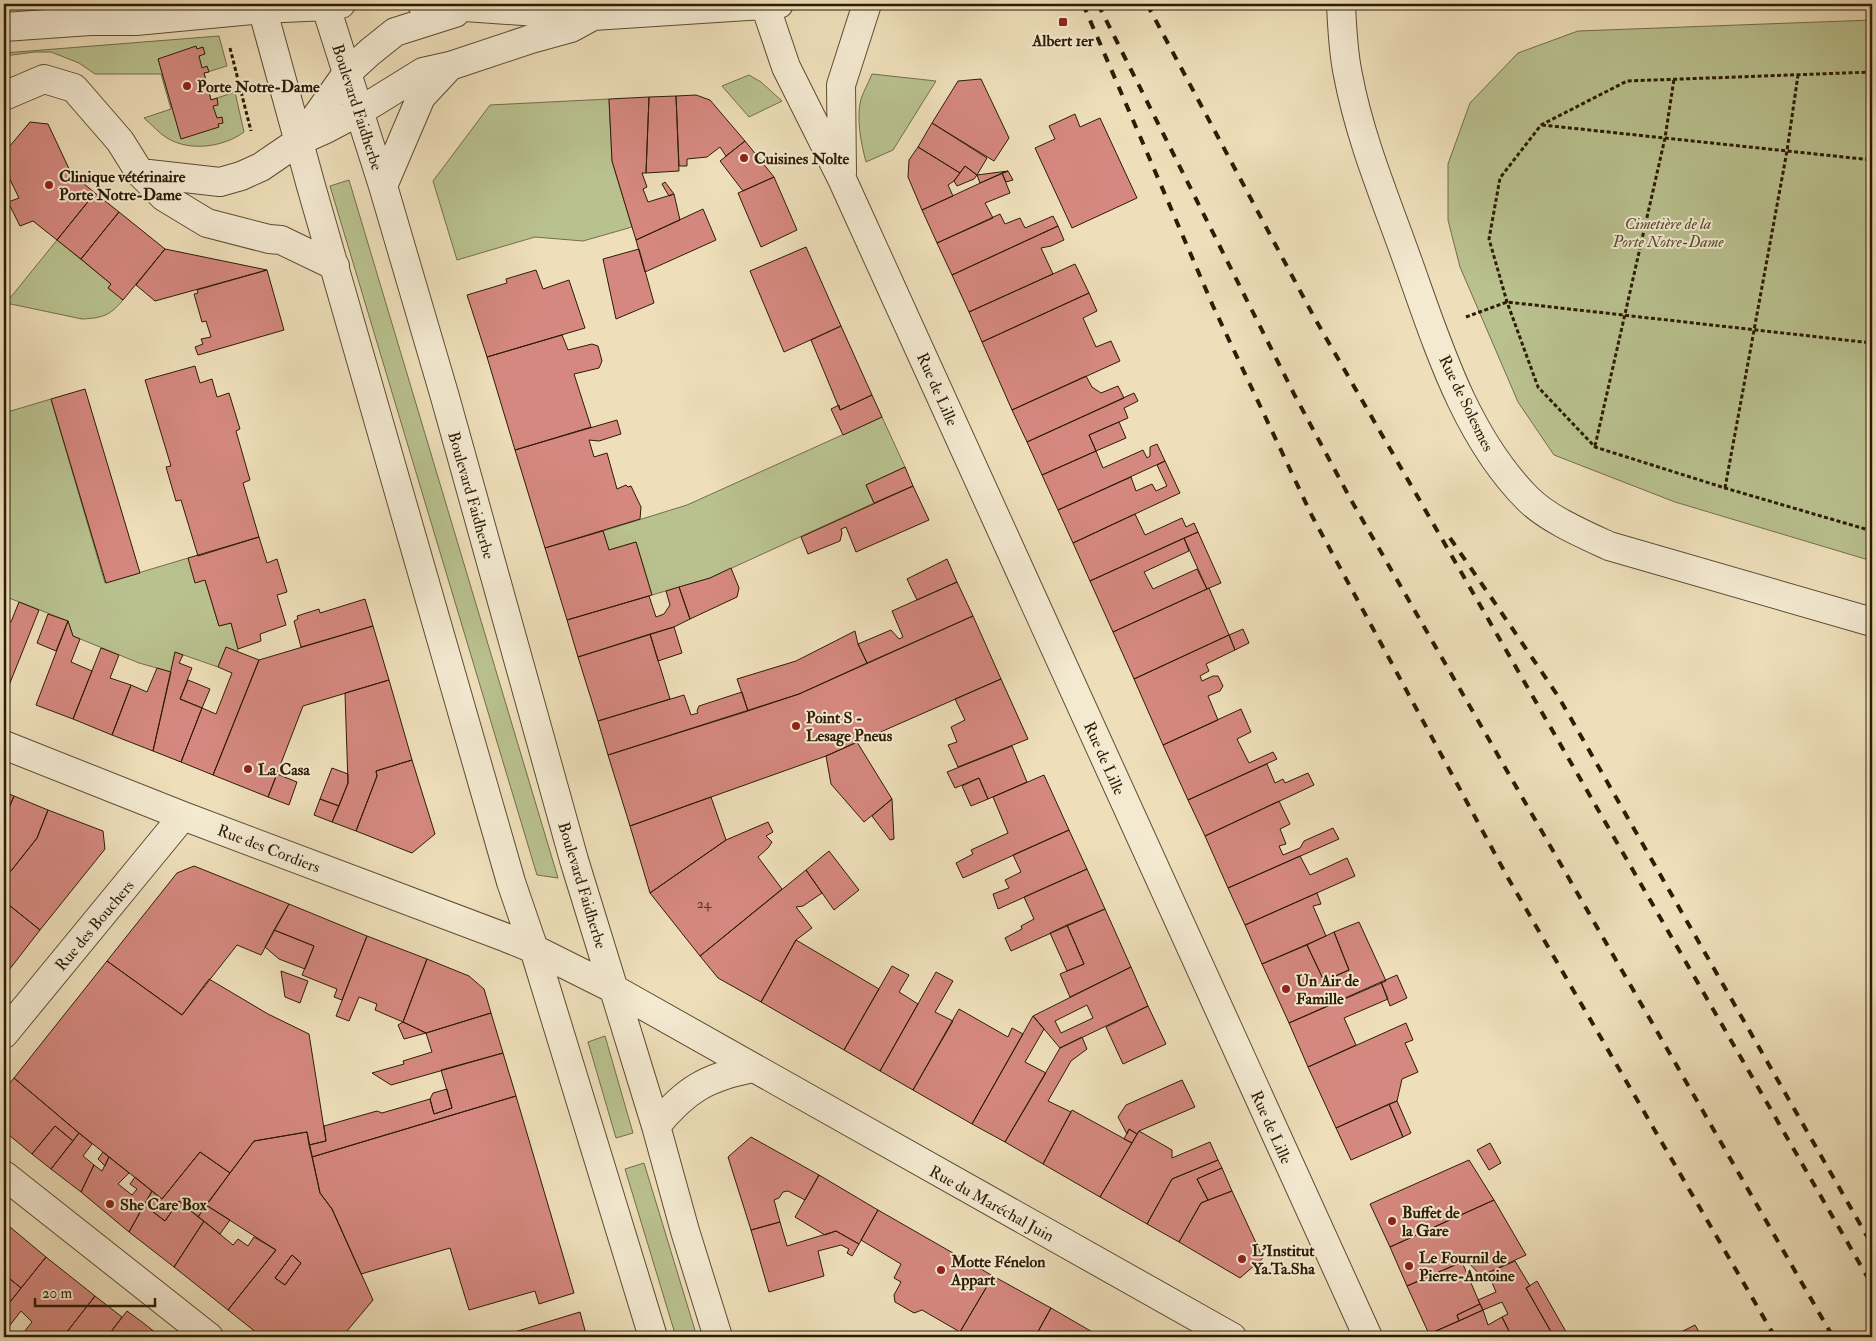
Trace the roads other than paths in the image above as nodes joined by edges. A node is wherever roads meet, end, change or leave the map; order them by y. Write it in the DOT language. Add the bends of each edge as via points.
graph roads {
  1 [pos="422,4"];
  2 [pos="772,4"];
  3 [pos="867,4"];
  4 [pos="1341,4"];
  5 [pos="330,5"];
  6 [pos="262,6"];
  7 [pos="473,8"];
  8 [pos="146,12"];
  9 [pos="593,16"];
  10 [pos="4,27"];
  11 [pos="450,66"];
  12 [pos="347,74"];
  13 [pos="4,96"];
  14 [pos="360,111"];
  15 [pos="299,141"];
  16 [pos="140,173"];
  17 [pos="842,179"];
  18 [pos="383,186"];
  19 [pos="335,266"];
  20 [pos="1872,622"];
  21 [pos="4,745"];
  22 [pos="183,816"];
  23 [pos="534,949"];
  24 [pos="614,989"];
  25 [pos="4,1034"];
  26 [pos="753,1068"];
  27 [pos="656,1126"];
  28 [pos="4,1175"];
  29 [pos="209,1337"];
  30 [pos="653,1337"];
  31 [pos="718,1337"];
  32 [pos="1232,1337"];
  33 [pos="1368,1337"];
  1 -- 7 [label="street"];
  2 -- 9 [label="street"];
  2 -- 17 [label="street, Rue de Lille" via="786,67"];
  3 -- 17 [label="street, Rue de Lille" via="841,85"];
  4 -- 20 [label="street, Rue de Solesmes" via="1347,73 1369,152 1460,396 1490,451 1510,479 1529,500 1551,516 1609,546"];
  5 -- 6 [label="street"];
  5 -- 12 [label="street, Boulevard Faidherbe"];
  6 -- 8 [label="street" via="221,13"];
  6 -- 15 [label="street"];
  7 -- 9 [label="street"];
  7 -- 12 [label="street" via="395,32"];
  8 -- 10 [label="street" via="90,21"];
  9 -- 11 [label="street" via="571,28"];
  11 -- 14 [label="street" via="423,72"];
  11 -- 18 [label="street" via="421,97"];
  12 -- 14 [label="street, Boulevard Faidherbe"];
  12 -- 15 [label="street"];
  13 -- 16 [label="street" via="44,79 74,88 120,141"];
  14 -- 15 [label="street"];
  14 -- 18 [label="street, Boulevard Faidherbe"];
  15 -- 16 [label="street" via="261,167 220,182"];
  15 -- 19 [label="street"];
  16 -- 19 [label="street" via="164,197 207,223 281,240"];
  17 -- 33 [label="street, Rue de Lille"];
  18 -- 24 [label="street, Boulevard Faidherbe" via="574,860"];
  19 -- 23 [label="street" via="511,882"];
  21 -- 22 [label="street, Rue des Cordiers"];
  22 -- 23 [label="street, Rue des Cordiers"];
  22 -- 25 [label="street, Rue des Bouchers"];
  23 -- 24 [label="street"];
  23 -- 30 [label="street"];
  24 -- 26 [label="street, Rue du Maréchal Juin"];
  24 -- 27 [label="street, Boulevard Faidherbe"];
  26 -- 27 [label="street" via="693,1088"];
  26 -- 32 [label="street, Rue du Maréchal Juin"];
  27 -- 31 [label="street, Boulevard Faidherbe"];
  28 -- 29 [label="street"];
}
